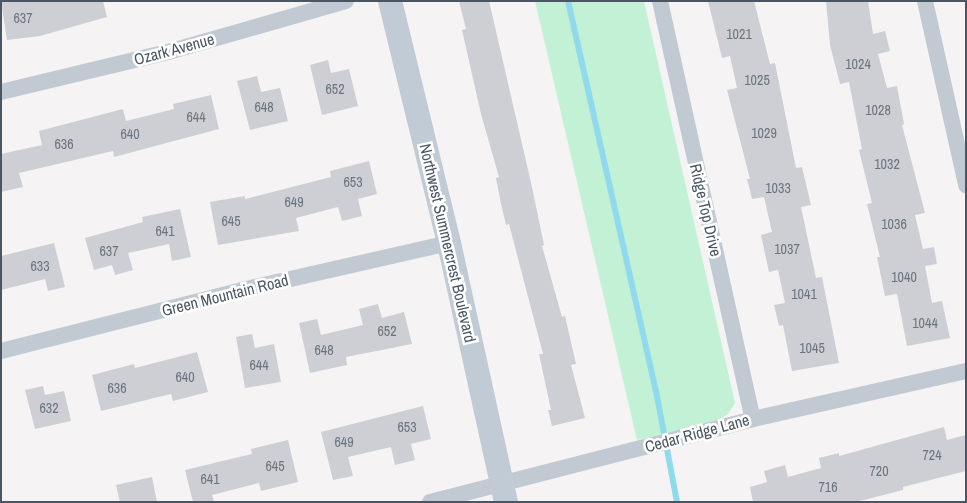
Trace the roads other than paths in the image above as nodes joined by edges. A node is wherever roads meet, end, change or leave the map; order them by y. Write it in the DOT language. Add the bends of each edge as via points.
graph roads {
  1 [pos="346,1"];
  2 [pos="390,1"];
  3 [pos="660,1"];
  4 [pos="925,1"];
  5 [pos="1,92"];
  6 [pos="966,185"];
  7 [pos="449,242"];
  8 [pos="1,351"];
  9 [pos="966,371"];
  10 [pos="753,419"];
  11 [pos="503,493"];
  12 [pos="430,502"];
  1 -- 5 [label="street, Ozark Avenue" via="168,52"];
  2 -- 7 [label="street, Northwest Summercrest Boulevard"];
  3 -- 10 [label="street, Ridge Top Drive"];
  4 -- 6 [label="street"];
  7 -- 8 [label="street, Green Mountain Road"];
  7 -- 11 [label="street, Northwest Summercrest Boulevard"];
  9 -- 10 [label="street, Cedar Ridge Lane"];
  10 -- 11 [label="street, Cedar Ridge Lane" via="638,449"];
  11 -- 12 [label="street, Cedar Ridge Lane"];
}
